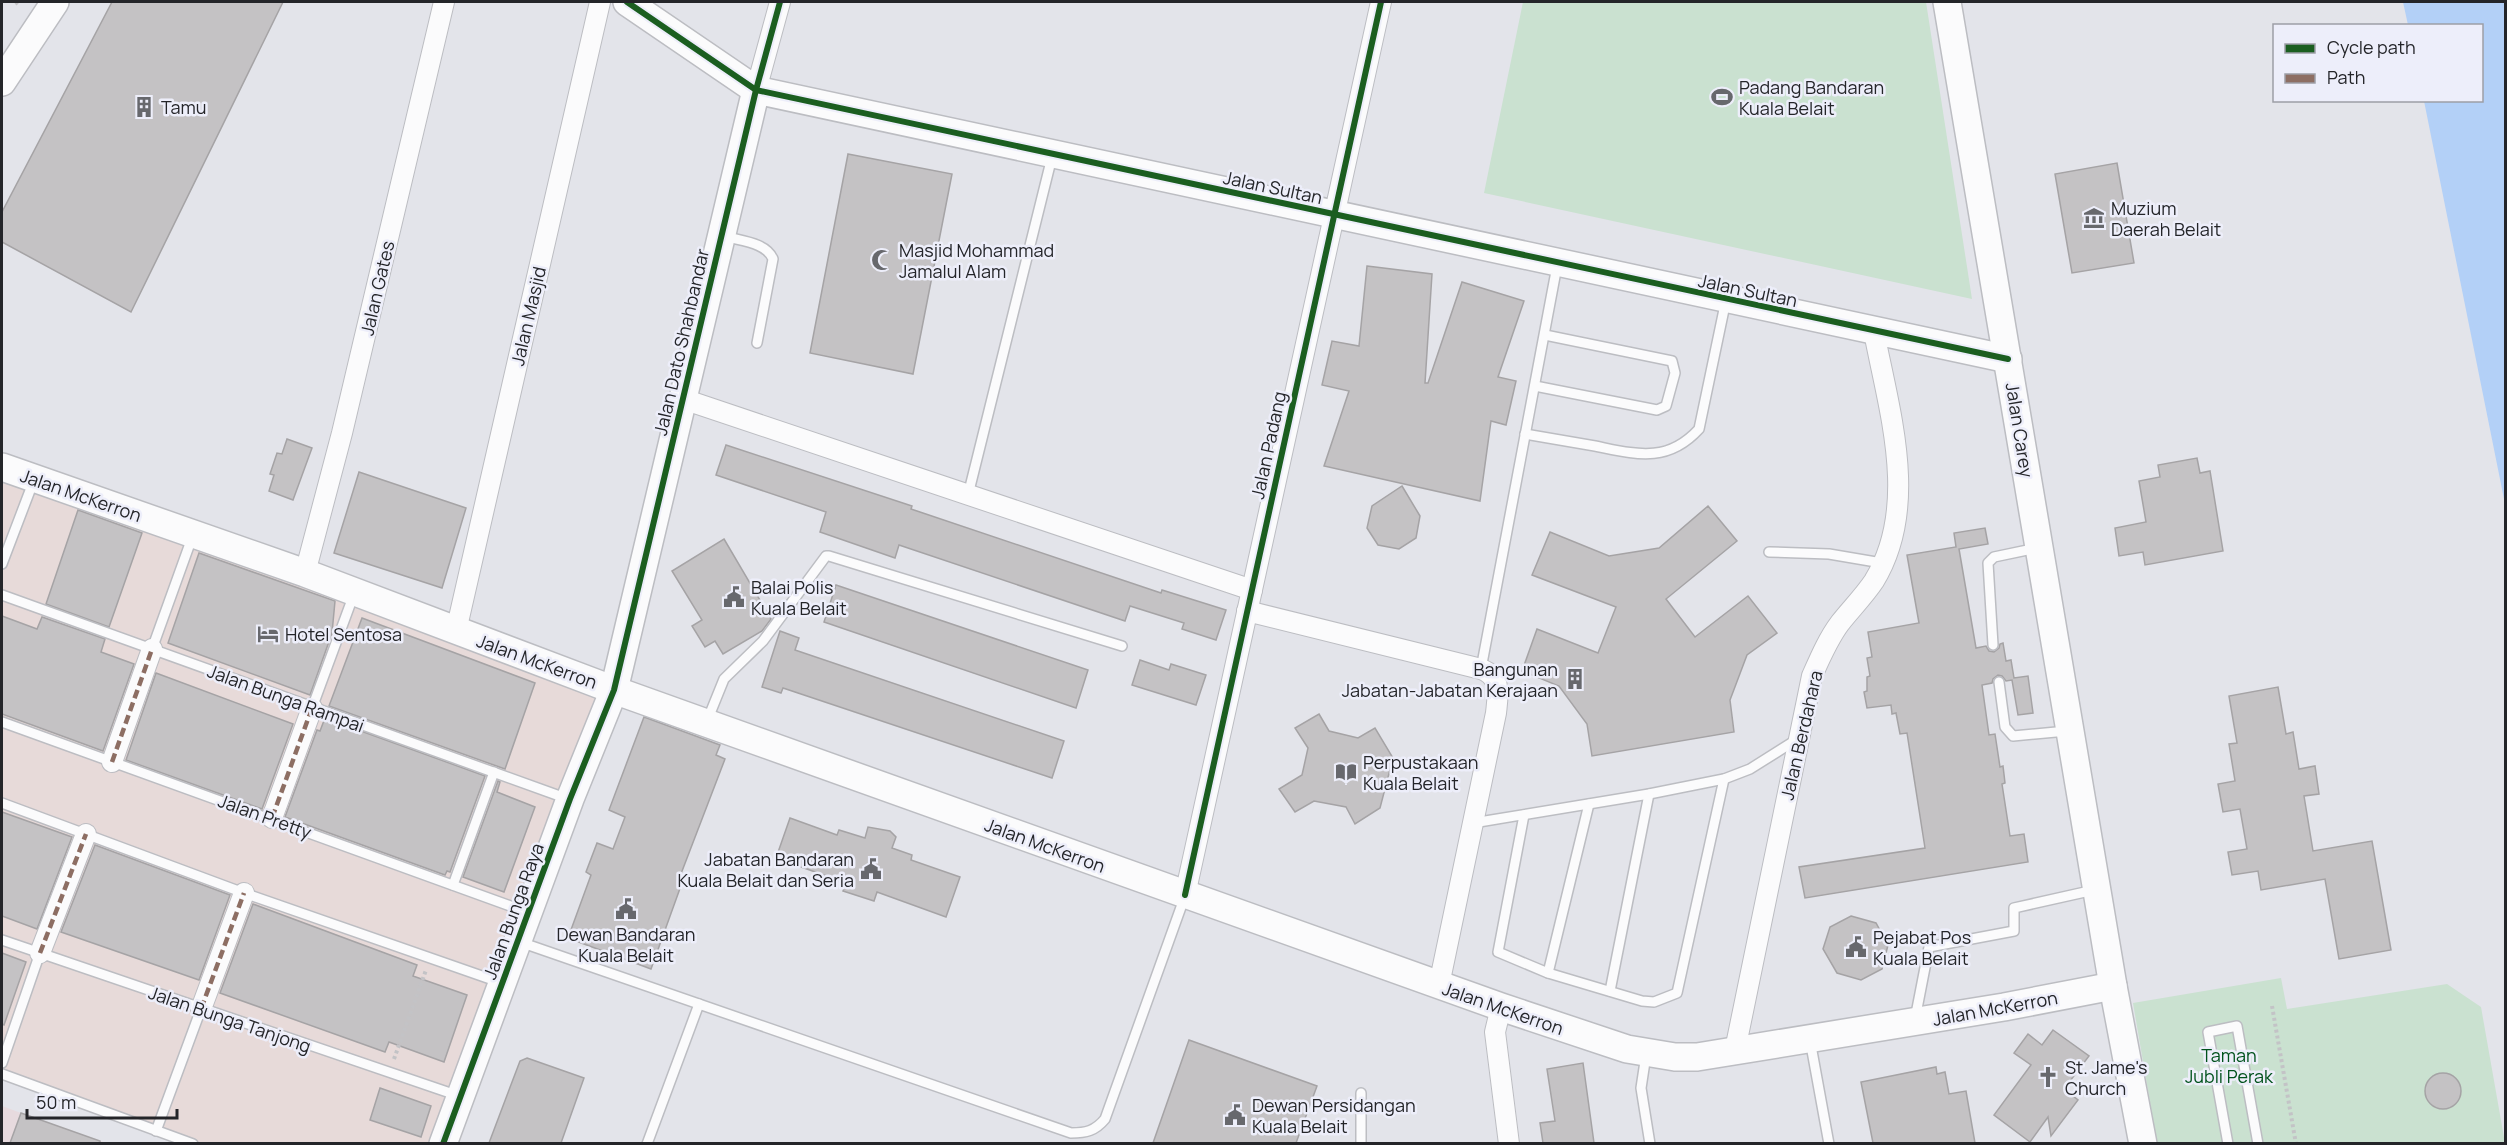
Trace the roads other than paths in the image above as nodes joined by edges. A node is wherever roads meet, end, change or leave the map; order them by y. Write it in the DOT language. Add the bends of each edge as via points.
graph roads {
  1 [pos="55,2"];
  2 [pos="444,2"];
  3 [pos="600,2"];
  4 [pos="627,2"];
  5 [pos="780,2"];
  6 [pos="1381,2"];
  7 [pos="1947,2"];
  8 [pos="2,82"];
  9 [pos="756,90"];
  10 [pos="1052,154"];
  11 [pos="1334,216"];
  12 [pos="722,236"];
  13 [pos="1558,264"];
  14 [pos="1726,300"];
  15 [pos="1874,332"];
  16 [pos="1545,335"];
  17 [pos="757,343"];
  18 [pos="2008,359"];
  19 [pos="1535,386"];
  20 [pos="683,399"];
  21 [pos="1525,434"];
  22 [pos="2,467"];
  23 [pos="34,479"];
  24 [pos="968,495"];
  25 [pos="193,535"];
  26 [pos="2039,547"];
  27 [pos="1769,552"];
  28 [pos="1882,563"];
  29 [pos="2,564"];
  30 [pos="305,573"];
  31 [pos="1252,590"];
  32 [pos="355,591"];
  33 [pos="2,595"];
  34 [pos="1247,611"];
  35 [pos="456,631"];
  36 [pos="1993,645"];
  37 [pos="1122,646"];
  38 [pos="153,649"];
  39 [pos="1481,669"];
  40 [pos="1999,682"];
  41 [pos="614,690"];
  42 [pos="312,708"];
  43 [pos="2,722"];
  44 [pos="706,723"];
  45 [pos="2071,730"];
  46 [pos="1797,739"];
  47 [pos="112,762"];
  48 [pos="494,772"];
  49 [pos="1724,779"];
  50 [pos="1649,794"];
  51 [pos="570,800"];
  52 [pos="2,803"];
  53 [pos="1589,804"];
  54 [pos="1524,815"];
  55 [pos="272,818"];
  56 [pos="1473,823"];
  57 [pos="86,834"];
  58 [pos="453,885"];
  59 [pos="2098,889"];
  60 [pos="244,893"];
  61 [pos="1185,896"];
  62 [pos="528,913"];
  63 [pos="2,940"];
  64 [pos="518,941"];
  65 [pos="40,953"];
  66 [pos="1548,973"];
  67 [pos="502,983"];
  68 [pos="1439,986"];
  69 [pos="2114,986"];
  70 [pos="1610,991"];
  71 [pos="699,1004"];
  72 [pos="1501,1007"];
  73 [pos="201,1009"];
  74 [pos="1915,1022"];
  75 [pos="1810,1039"];
  76 [pos="1735,1050"];
  77 [pos="1646,1053"];
  78 [pos="2,1063"];
  79 [pos="2,1074"];
  80 [pos="1361,1093"];
  81 [pos="460,1096"];
  82 [pos="156,1131"];
  83 [pos="193,1143"];
  84 [pos="443,1143"];
  85 [pos="647,1143"];
  86 [pos="1361,1143"];
  87 [pos="1509,1143"];
  88 [pos="1650,1143"];
  89 [pos="1829,1143"];
  90 [pos="2143,1143"];
  91 [pos="2228,1143"];
  92 [pos="2258,1143"];
  1 -- 8 [label="street"];
  2 -- 30 [label="street, Jalan Gates"];
  3 -- 35 [label="street, Jalan Masjid"];
  4 -- 9 [label="street, Jalan Sultan"];
  5 -- 9 [label="street, Jalan Dato Shahbandar"];
  6 -- 11 [label="street, Jalan Padang"];
  7 -- 18 [label="street, Jalan Carey"];
  9 -- 10 [label="street, Jalan Sultan"];
  9 -- 12 [label="street, Jalan Dato Shahbandar"];
  10 -- 11 [label="street, Jalan Sultan"];
  10 -- 24 [label="lane"];
  11 -- 13 [label="street, Jalan Sultan"];
  11 -- 31 [label="street, Jalan Padang"];
  12 -- 17 [label="lane" via="771,252 773,259"];
  12 -- 20 [label="street, Jalan Dato Shahbandar"];
  13 -- 14 [label="street, Jalan Sultan"];
  13 -- 16 [label="lane"];
  14 -- 15 [label="street, Jalan Sultan"];
  14 -- 21 [label="lane" via="1699,429 1691,438 1673,449 1641,455"];
  15 -- 18 [label="street, Jalan Sultan"];
  15 -- 28 [label="street, Jalan Berdahara" via="1898,472 1893,533"];
  16 -- 19 [label="lane"];
  16 -- 19 [label="lane" via="1672,361 1675,373 1666,406 1657,410"];
  18 -- 26 [label="street, Jalan Carey"];
  19 -- 21 [label="lane"];
  20 -- 24 [label="street"];
  20 -- 41 [label="street, Jalan Dato Shahbandar"];
  21 -- 39 [label="lane"];
  22 -- 23 [label="street, Jalan McKerron"];
  23 -- 25 [label="street, Jalan McKerron"];
  23 -- 29 [label="lane"];
  24 -- 31 [label="street"];
  25 -- 30 [label="street, Jalan McKerron"];
  25 -- 38 [label="lane"];
  26 -- 36 [label="lane" via="1994,556 1988,563"];
  26 -- 45 [label="street, Jalan Carey"];
  27 -- 28 [label="lane" via="1829,554"];
  28 -- 46 [label="street, Jalan Berdahara" via="1823,652 1812,676"];
  30 -- 32 [label="street, Jalan McKerron"];
  31 -- 34 [label="street, Jalan Padang"];
  32 -- 35 [label="street, Jalan McKerron"];
  32 -- 42 [label="lane"];
  33 -- 38 [label="lane, Jalan Bunga Rampai"];
  34 -- 39 [label="street"];
  34 -- 61 [label="street, Jalan Padang"];
  35 -- 41 [label="street, Jalan McKerron"];
  37 -- 44 [label="lane" via="826,556 763,641 724,679"];
  38 -- 42 [label="lane, Jalan Bunga Rampai"];
  38 -- 47 [label="street"];
  39 -- 56 [label="street" via="1490,673 1498,694"];
  40 -- 45 [label="lane" via="2006,727 2013,736"];
  41 -- 44 [label="street, Jalan McKerron"];
  41 -- 51 [label="street, Jalan Bunga Raya"];
  42 -- 48 [label="lane, Jalan Bunga Rampai"];
  42 -- 55 [label="street"];
  43 -- 47 [label="lane, Jalan Pretty"];
  44 -- 61 [label="street, Jalan McKerron"];
  45 -- 59 [label="street, Jalan Carey"];
  46 -- 49 [label="lane" via="1750,769"];
  46 -- 76 [label="street, Jalan Berdahara"];
  47 -- 55 [label="lane, Jalan Pretty"];
  48 -- 51 [label="lane, Jalan Bunga Rampai"];
  48 -- 58 [label="lane"];
  49 -- 50 [label="lane"];
  49 -- 70 [label="lane" via="1677,993 1654,1002"];
  50 -- 53 [label="lane"];
  50 -- 70 [label="lane"];
  51 -- 62 [label="street, Jalan Bunga Raya"];
  52 -- 57 [label="lane"];
  53 -- 54 [label="lane"];
  53 -- 66 [label="lane"];
  54 -- 56 [label="lane"];
  54 -- 66 [label="lane" via="1498,952"];
  55 -- 58 [label="lane, Jalan Pretty"];
  56 -- 68 [label="street"];
  57 -- 60 [label="lane"];
  57 -- 65 [label="street"];
  58 -- 62 [label="lane, Jalan Pretty"];
  59 -- 69 [label="street, Jalan Carey"];
  59 -- 74 [label="lane" via="2014,908 2014,931 1929,947"];
  60 -- 67 [label="lane"];
  60 -- 73 [label="street"];
  61 -- 68 [label="street, Jalan McKerron"];
  61 -- 71 [label="lane" via="1106,1119 1097,1129 1084,1133 1071,1132"];
  62 -- 64 [label="street, Jalan Bunga Raya"];
  63 -- 65 [label="lane, Jalan Bunga Tanjong"];
  64 -- 67 [label="street, Jalan Bunga Raya"];
  64 -- 71 [label="lane"];
  65 -- 73 [label="lane, Jalan Bunga Tanjong"];
  65 -- 78 [label="lane"];
  66 -- 70 [label="lane"];
  67 -- 81 [label="street, Jalan Bunga Raya"];
  68 -- 72 [label="street, Jalan McKerron"];
  69 -- 74 [label="street, Jalan McKerron"];
  69 -- 90 [label="street"];
  71 -- 85 [label="lane"];
  72 -- 77 [label="street, Jalan McKerron"];
  72 -- 87 [label="street" via="1495,1032"];
  73 -- 81 [label="lane, Jalan Bunga Tanjong"];
  73 -- 82 [label="lane"];
  74 -- 75 [label="street, Jalan McKerron"];
  75 -- 76 [label="street, Jalan McKerron"];
  75 -- 89 [label="lane"];
  76 -- 77 [label="street, Jalan McKerron" via="1686,1057"];
  77 -- 88 [label="lane" via="1641,1088"];
  79 -- 82 [label="lane"];
  80 -- 86 [label="lane"];
  81 -- 84 [label="street, Jalan Bunga Raya"];
  82 -- 83 [label="lane"];
  91 -- 92 [label="lane" via="2208,1032 2237,1026"];
}
